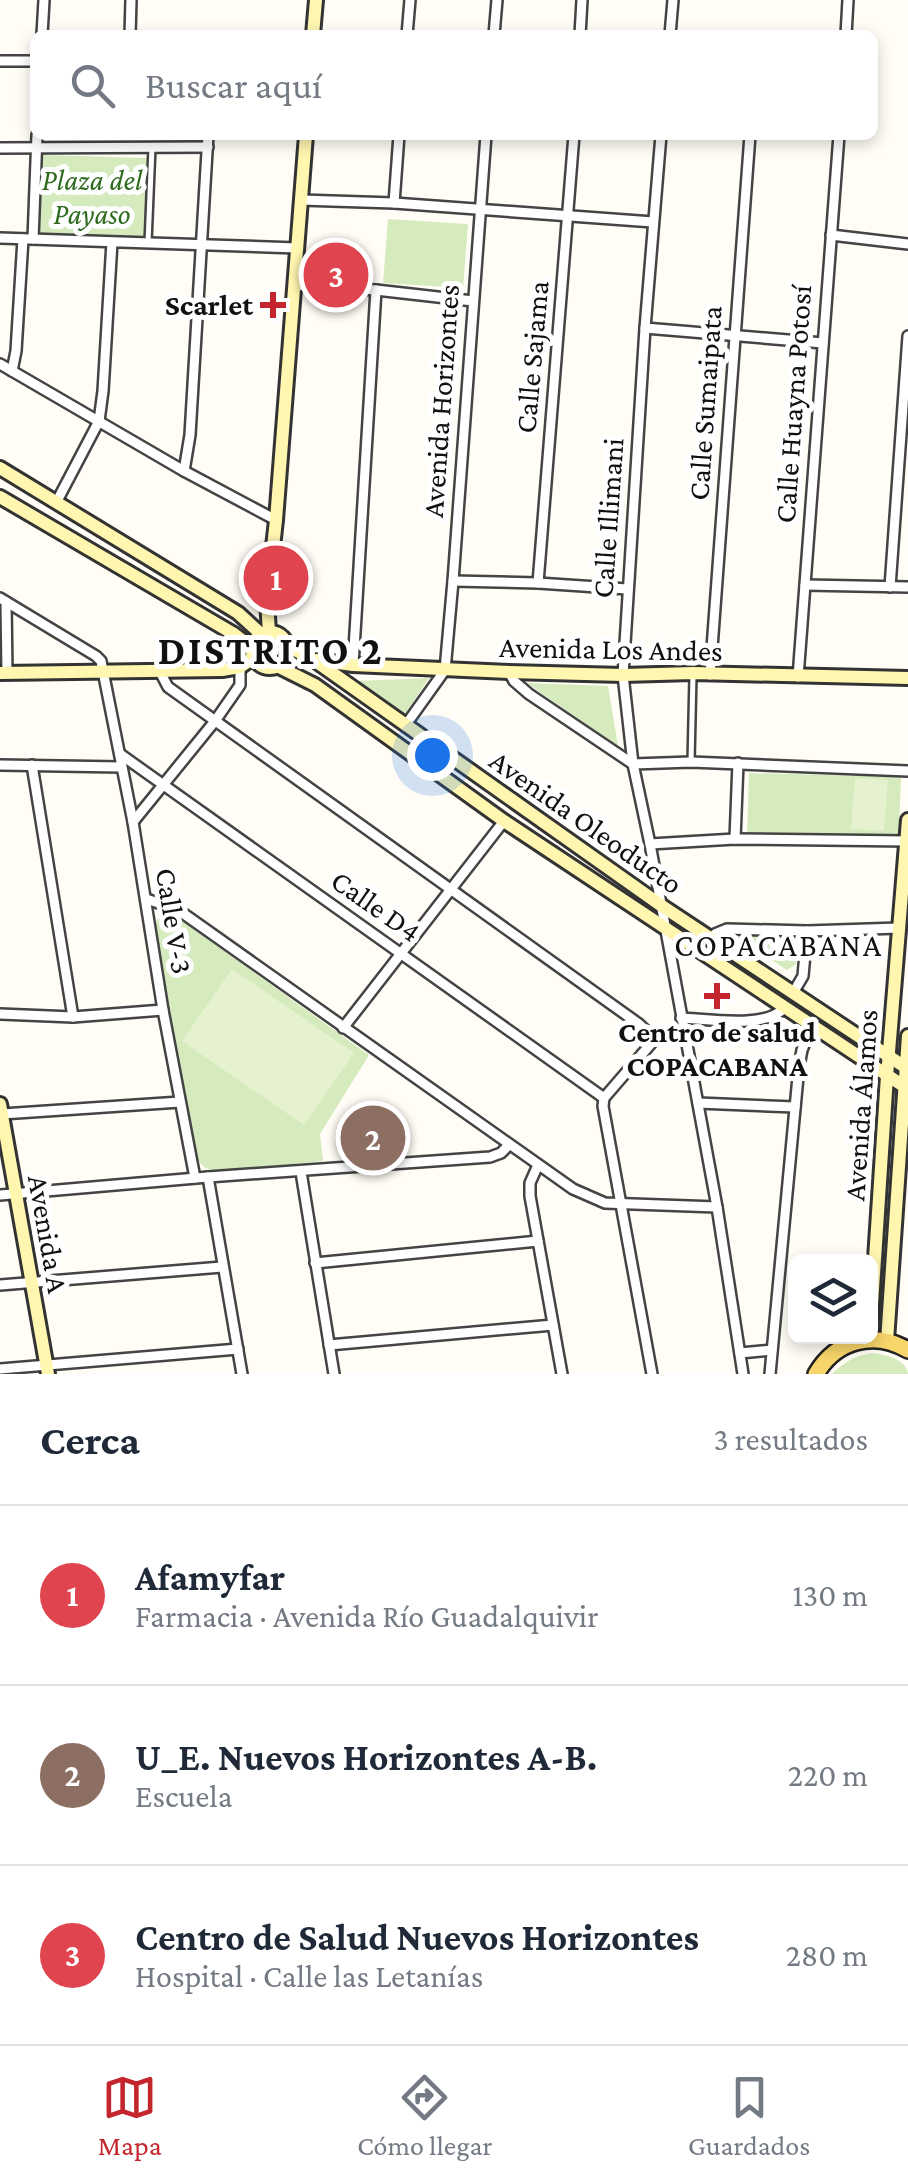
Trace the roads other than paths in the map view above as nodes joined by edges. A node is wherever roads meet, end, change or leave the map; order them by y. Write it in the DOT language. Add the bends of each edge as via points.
graph roads {
  1 [pos="44,0"];
  2 [pos="131,0"];
  3 [pos="316,0"];
  4 [pos="410,0"];
  5 [pos="497,0"];
  6 [pos="582,0"];
  7 [pos="672,0"];
  8 [pos="848,0"];
  9 [pos="42,30"];
  10 [pos="130,30"];
  11 [pos="313,30"];
  12 [pos="407,30"];
  13 [pos="494,30"];
  14 [pos="580,30"];
  15 [pos="670,30"];
  16 [pos="846,30"];
  17 [pos="0,61"];
  18 [pos="30,61"];
  19 [pos="37,140"];
  20 [pos="124,140"];
  21 [pos="208,140"];
  22 [pos="306,140"];
  23 [pos="400,140"];
  24 [pos="486,140"];
  25 [pos="574,140"];
  26 [pos="661,140"];
  27 [pos="750,140"];
  28 [pos="838,140"];
  29 [pos="152,147"];
  30 [pos="208,147"];
  31 [pos="0,148"];
  32 [pos="37,148"];
  33 [pos="123,148"];
  34 [pos="300,200"];
  35 [pos="394,203"];
  36 [pos="481,210"];
  37 [pos="569,214"];
  38 [pos="653,222"];
  39 [pos="831,235"];
  40 [pos="0,238"];
  41 [pos="28,239"];
  42 [pos="112,242"];
  43 [pos="148,243"];
  44 [pos="908,244"];
  45 [pos="202,245"];
  46 [pos="297,248"];
  47 [pos="294,285"];
  48 [pos="376,290"];
  49 [pos="472,301"];
  50 [pos="645,328"];
  51 [pos="735,335"];
  52 [pos="908,336"];
  53 [pos="823,343"];
  54 [pos="0,364"];
  55 [pos="12,371"];
  56 [pos="99,422"];
  57 [pos="0,468"];
  58 [pos="184,471"];
  59 [pos="0,497"];
  60 [pos="56,501"];
  61 [pos="276,520"];
  62 [pos="454,581"];
  63 [pos="538,583"];
  64 [pos="805,585"];
  65 [pos="890,587"];
  66 [pos="908,587"];
  67 [pos="628,589"];
  68 [pos="3,600"];
  69 [pos="265,633"];
  70 [pos="288,647"];
  71 [pos="253,653"];
  72 [pos="314,660"];
  73 [pos="352,664"];
  74 [pos="240,667"];
  75 [pos="279,667"];
  76 [pos="158,670"];
  77 [pos="444,670"];
  78 [pos="103,671"];
  79 [pos="509,672"];
  80 [pos="3,673"];
  81 [pos="693,673"];
  82 [pos="624,675"];
  83 [pos="710,675"];
  84 [pos="798,676"];
  85 [pos="908,678"];
  86 [pos="215,721"];
  87 [pos="404,726"];
  88 [pos="120,754"];
  89 [pos="691,762"];
  90 [pos="633,764"];
  91 [pos="738,764"];
  92 [pos="32,765"];
  93 [pos="0,766"];
  94 [pos="122,767"];
  95 [pos="908,771"];
  96 [pos="163,785"];
  97 [pos="908,820"];
  98 [pos="504,821"];
  99 [pos="133,822"];
  100 [pos="735,839"];
  101 [pos="907,842"];
  102 [pos="650,844"];
  103 [pos="451,890"];
  104 [pos="146,899"];
  105 [pos="662,906"];
  106 [pos="899,928"];
  107 [pos="666,930"];
  108 [pos="807,931"];
  109 [pos="711,938"];
  110 [pos="401,954"];
  111 [pos="794,993"];
  112 [pos="784,1008"];
  113 [pos="163,1010"];
  114 [pos="0,1014"];
  115 [pos="73,1017"];
  116 [pos="681,1018"];
  117 [pos="812,1026"];
  118 [pos="343,1028"];
  119 [pos="684,1032"];
  120 [pos="908,1036"];
  121 [pos="655,1039"];
  122 [pos="890,1058"];
  123 [pos="907,1067"];
  124 [pos="887,1076"];
  125 [pos="905,1088"];
  126 [pos="604,1098"];
  127 [pos="180,1102"];
  128 [pos="698,1102"];
  129 [pos="795,1107"];
  130 [pos="1,1109"];
  131 [pos="509,1145"];
  132 [pos="538,1166"];
  133 [pos="301,1172"];
  134 [pos="208,1177"];
  135 [pos="195,1178"];
  136 [pos="16,1193"];
  137 [pos="0,1194"];
  138 [pos="620,1204"];
  139 [pos="717,1207"];
  140 [pos="538,1241"];
  141 [pos="315,1263"];
  142 [pos="222,1266"];
  143 [pos="878,1272"];
  144 [pos="31,1283"];
  145 [pos="0,1286"];
  146 [pos="878,1313"];
  147 [pos="553,1325"];
  148 [pos="878,1339"];
  149 [pos="851,1344"];
  150 [pos="329,1345"];
  151 [pos="238,1349"];
  152 [pos="772,1350"];
  153 [pos="908,1350"];
  154 [pos="740,1353"];
  155 [pos="0,1368"];
  156 [pos="47,1370"];
  157 [pos="242,1374"];
  158 [pos="334,1374"];
  159 [pos="562,1374"];
  160 [pos="652,1374"];
  161 [pos="744,1374"];
  162 [pos="770,1374"];
  163 [pos="816,1374"];
  1 -- 9 [label="street"];
  2 -- 10 [label="street"];
  3 -- 11 [label="street"];
  4 -- 12 [label="street"];
  5 -- 13 [label="street"];
  6 -- 14 [label="street"];
  7 -- 15 [label="street"];
  8 -- 16 [label="street"];
  17 -- 18 [label="street"];
  19 -- 32 [label="street"];
  20 -- 33 [label="street"];
  21 -- 30 [label="street"];
  22 -- 34 [label="street"];
  23 -- 35 [label="street"];
  24 -- 36 [label="street, Avenida Horizontes"];
  25 -- 37 [label="street, Calle Sajama"];
  26 -- 38 [label="street, Calle Illimani"];
  27 -- 51 [label="street, Calle Sumaipata"];
  28 -- 39 [label="street, Calle Huayna Potosí"];
  29 -- 30 [label="street"];
  29 -- 33 [label="street"];
  29 -- 43 [label="lane"];
  30 -- 45 [label="street"];
  31 -- 32 [label="street"];
  32 -- 33 [label="street"];
  32 -- 41 [label="street"];
  34 -- 35 [label="street"];
  34 -- 46 [label="street"];
  35 -- 36 [label="street"];
  36 -- 37 [label="street"];
  36 -- 49 [label="street, Avenida Horizontes"];
  37 -- 38 [label="street"];
  37 -- 63 [label="street, Calle Sajama"];
  38 -- 50 [label="street, Calle Illimani"];
  39 -- 44 [label="street"];
  39 -- 53 [label="street, Calle Huayna Potosí"];
  40 -- 41 [label="street"];
  41 -- 42 [label="street"];
  41 -- 55 [label="street"];
  42 -- 43 [label="street"];
  42 -- 56 [label="street"];
  43 -- 45 [label="street"];
  45 -- 46 [label="street"];
  45 -- 58 [label="street"];
  46 -- 47 [label="street"];
  47 -- 48 [label="street"];
  47 -- 61 [label="street"];
  48 -- 49 [label="street"];
  48 -- 73 [label="street"];
  49 -- 62 [label="street, Avenida Horizontes"];
  50 -- 51 [label="street"];
  50 -- 67 [label="street, Calle Illimani"];
  51 -- 53 [label="street"];
  51 -- 83 [label="street, Calle Sumaipata"];
  52 -- 65 [label="street"];
  53 -- 64 [label="street, Calle Huayna Potosí"];
  54 -- 55 [label="street"];
  55 -- 56 [label="street"];
  56 -- 58 [label="street"];
  56 -- 60 [label="street"];
  57 -- 60 [label="street"];
  58 -- 61 [label="street"];
  59 -- 71 [label="street" via="234,634"];
  60 -- 69 [label="street"];
  61 -- 69 [label="street"];
  62 -- 63 [label="street"];
  62 -- 77 [label="street, Avenida Horizontes"];
  63 -- 67 [label="street"];
  64 -- 65 [label="street"];
  64 -- 84 [label="street, Calle Huayna Potosí"];
  65 -- 66 [label="street"];
  67 -- 82 [label="street, Calle Illimani"];
  68 -- 78 [label="street" via="96,656"];
  68 -- 80 [label="street"];
  69 -- 70 [label="street" via="282,636"];
  69 -- 71 [label="street"];
  70 -- 72 [label="street, Avenida Oleoducto"];
  70 -- 75 [label="street"];
  71 -- 74 [label="street"];
  71 -- 75 [label="street" via="262,667"];
  72 -- 73 [label="street, Avenida Los Andes"];
  72 -- 87 [label="street, Avenida Oleoducto"];
  73 -- 77 [label="street, Avenida Los Andes"];
  74 -- 76 [label="street"];
  74 -- 86 [label="street" via="240,685"];
  75 -- 98 [label="street, Avenida Oleoducto"];
  76 -- 78 [label="street"];
  76 -- 86 [label="street" via="168,687"];
  77 -- 79 [label="street, Avenida Los Andes"];
  77 -- 87 [label="street"];
  78 -- 80 [label="street"];
  78 -- 88 [label="street, Calle V-3"];
  79 -- 82 [label="street, Avenida Los Andes"];
  79 -- 90 [label="street" via="529,694"];
  81 -- 82 [label="street, Avenida Los Andes"];
  81 -- 83 [label="street, Avenida Los Andes"];
  81 -- 89 [label="lane"];
  82 -- 90 [label="street, Calle Illimani"];
  83 -- 84 [label="street, Avenida Los Andes"];
  84 -- 85 [label="street, Avenida Los Andes"];
  86 -- 96 [label="street"];
  86 -- 103 [label="street"];
  87 -- 105 [label="street, Avenida Oleoducto"];
  88 -- 94 [label="street, Calle V-3"];
  88 -- 96 [label="street, Calle D4"];
  89 -- 90 [label="street"];
  89 -- 91 [label="street"];
  90 -- 102 [label="street, Calle Illimani"];
  91 -- 95 [label="street"];
  91 -- 100 [label="street"];
  92 -- 93 [label="street"];
  92 -- 94 [label="street"];
  92 -- 115 [label="street"];
  94 -- 99 [label="street, Calle V-3"];
  96 -- 99 [label="street"];
  96 -- 110 [label="street, Calle D4"];
  97 -- 101 [label="street, Avenida Álamos"];
  98 -- 103 [label="street"];
  98 -- 107 [label="street, Avenida Oleoducto"];
  99 -- 104 [label="street, Calle V-3"];
  100 -- 101 [label="street"];
  100 -- 102 [label="street"];
  101 -- 106 [label="street, Avenida Álamos"];
  102 -- 105 [label="street, Calle Illimani"];
  103 -- 110 [label="street"];
  103 -- 121 [label="street"];
  104 -- 113 [label="street, Calle V-3"];
  104 -- 118 [label="street" via="184,914"];
  105 -- 107 [label="street, Calle Illimani"];
  105 -- 109 [label="street, Avenida Oleoducto"];
  106 -- 108 [label="street"];
  106 -- 122 [label="street, Avenida Álamos"];
  107 -- 112 [label="street, Avenida Oleoducto"];
  107 -- 116 [label="street, Calle Illimani"];
  108 -- 109 [label="street" via="727,930"];
  108 -- 111 [label="street" via="804,976"];
  109 -- 111 [label="street, Avenida Oleoducto"];
  110 -- 118 [label="street"];
  110 -- 126 [label="street, Calle D4"];
  111 -- 122 [label="street, Avenida Oleoducto"];
  112 -- 116 [label="street" via="767,1019"];
  112 -- 117 [label="street, Avenida Oleoducto"];
  113 -- 115 [label="street"];
  113 -- 127 [label="street, Calle V-3"];
  114 -- 115 [label="street"];
  116 -- 119 [label="street, Calle Illimani"];
  117 -- 124 [label="street, Avenida Oleoducto"];
  117 -- 129 [label="street"];
  118 -- 131 [label="street"];
  119 -- 121 [label="street"];
  119 -- 128 [label="street, Calle Illimani"];
  120 -- 123 [label="street, Avenida Álamos"];
  121 -- 126 [label="street"];
  122 -- 123 [label="street, Avenida Oleoducto"];
  122 -- 124 [label="street, Avenida Álamos"];
  123 -- 125 [label="street, Avenida Álamos"];
  124 -- 125 [label="street, Avenida Oleoducto"];
  124 -- 143 [label="street, Avenida Álamos"];
  125 -- 146 [label="street, Avenida Álamos"];
  126 -- 138 [label="street"];
  127 -- 130 [label="street"];
  127 -- 135 [label="street, Calle V-3"];
  128 -- 129 [label="street"];
  128 -- 139 [label="street, Calle Illimani"];
  129 -- 152 [label="street"];
  130 -- 136 [label="street, Avenida A"];
  131 -- 132 [label="street"];
  131 -- 133 [label="street" via="490,1157"];
  132 -- 138 [label="street" via="590,1198"];
  132 -- 140 [label="street" via="530,1196"];
  133 -- 134 [label="street"];
  133 -- 141 [label="street"];
  134 -- 135 [label="street"];
  134 -- 142 [label="street"];
  135 -- 136 [label="street"];
  136 -- 137 [label="street"];
  136 -- 144 [label="street, Avenida A"];
  138 -- 139 [label="street"];
  138 -- 160 [label="street"];
  139 -- 154 [label="street, Calle Illimani"];
  140 -- 141 [label="street"];
  140 -- 147 [label="street"];
  141 -- 150 [label="street"];
  142 -- 144 [label="street"];
  142 -- 151 [label="street"];
  144 -- 145 [label="street"];
  144 -- 156 [label="street, Avenida A"];
  147 -- 150 [label="street"];
  147 -- 159 [label="street"];
  148 -- 153 [label="main road"];
  149 -- 163 [label="main road" via="834,1352"];
  150 -- 158 [label="street"];
  151 -- 156 [label="street"];
  151 -- 157 [label="street"];
  152 -- 154 [label="street"];
  152 -- 162 [label="street"];
  154 -- 161 [label="street, Calle Illimani"];
  155 -- 156 [label="street"];
}
